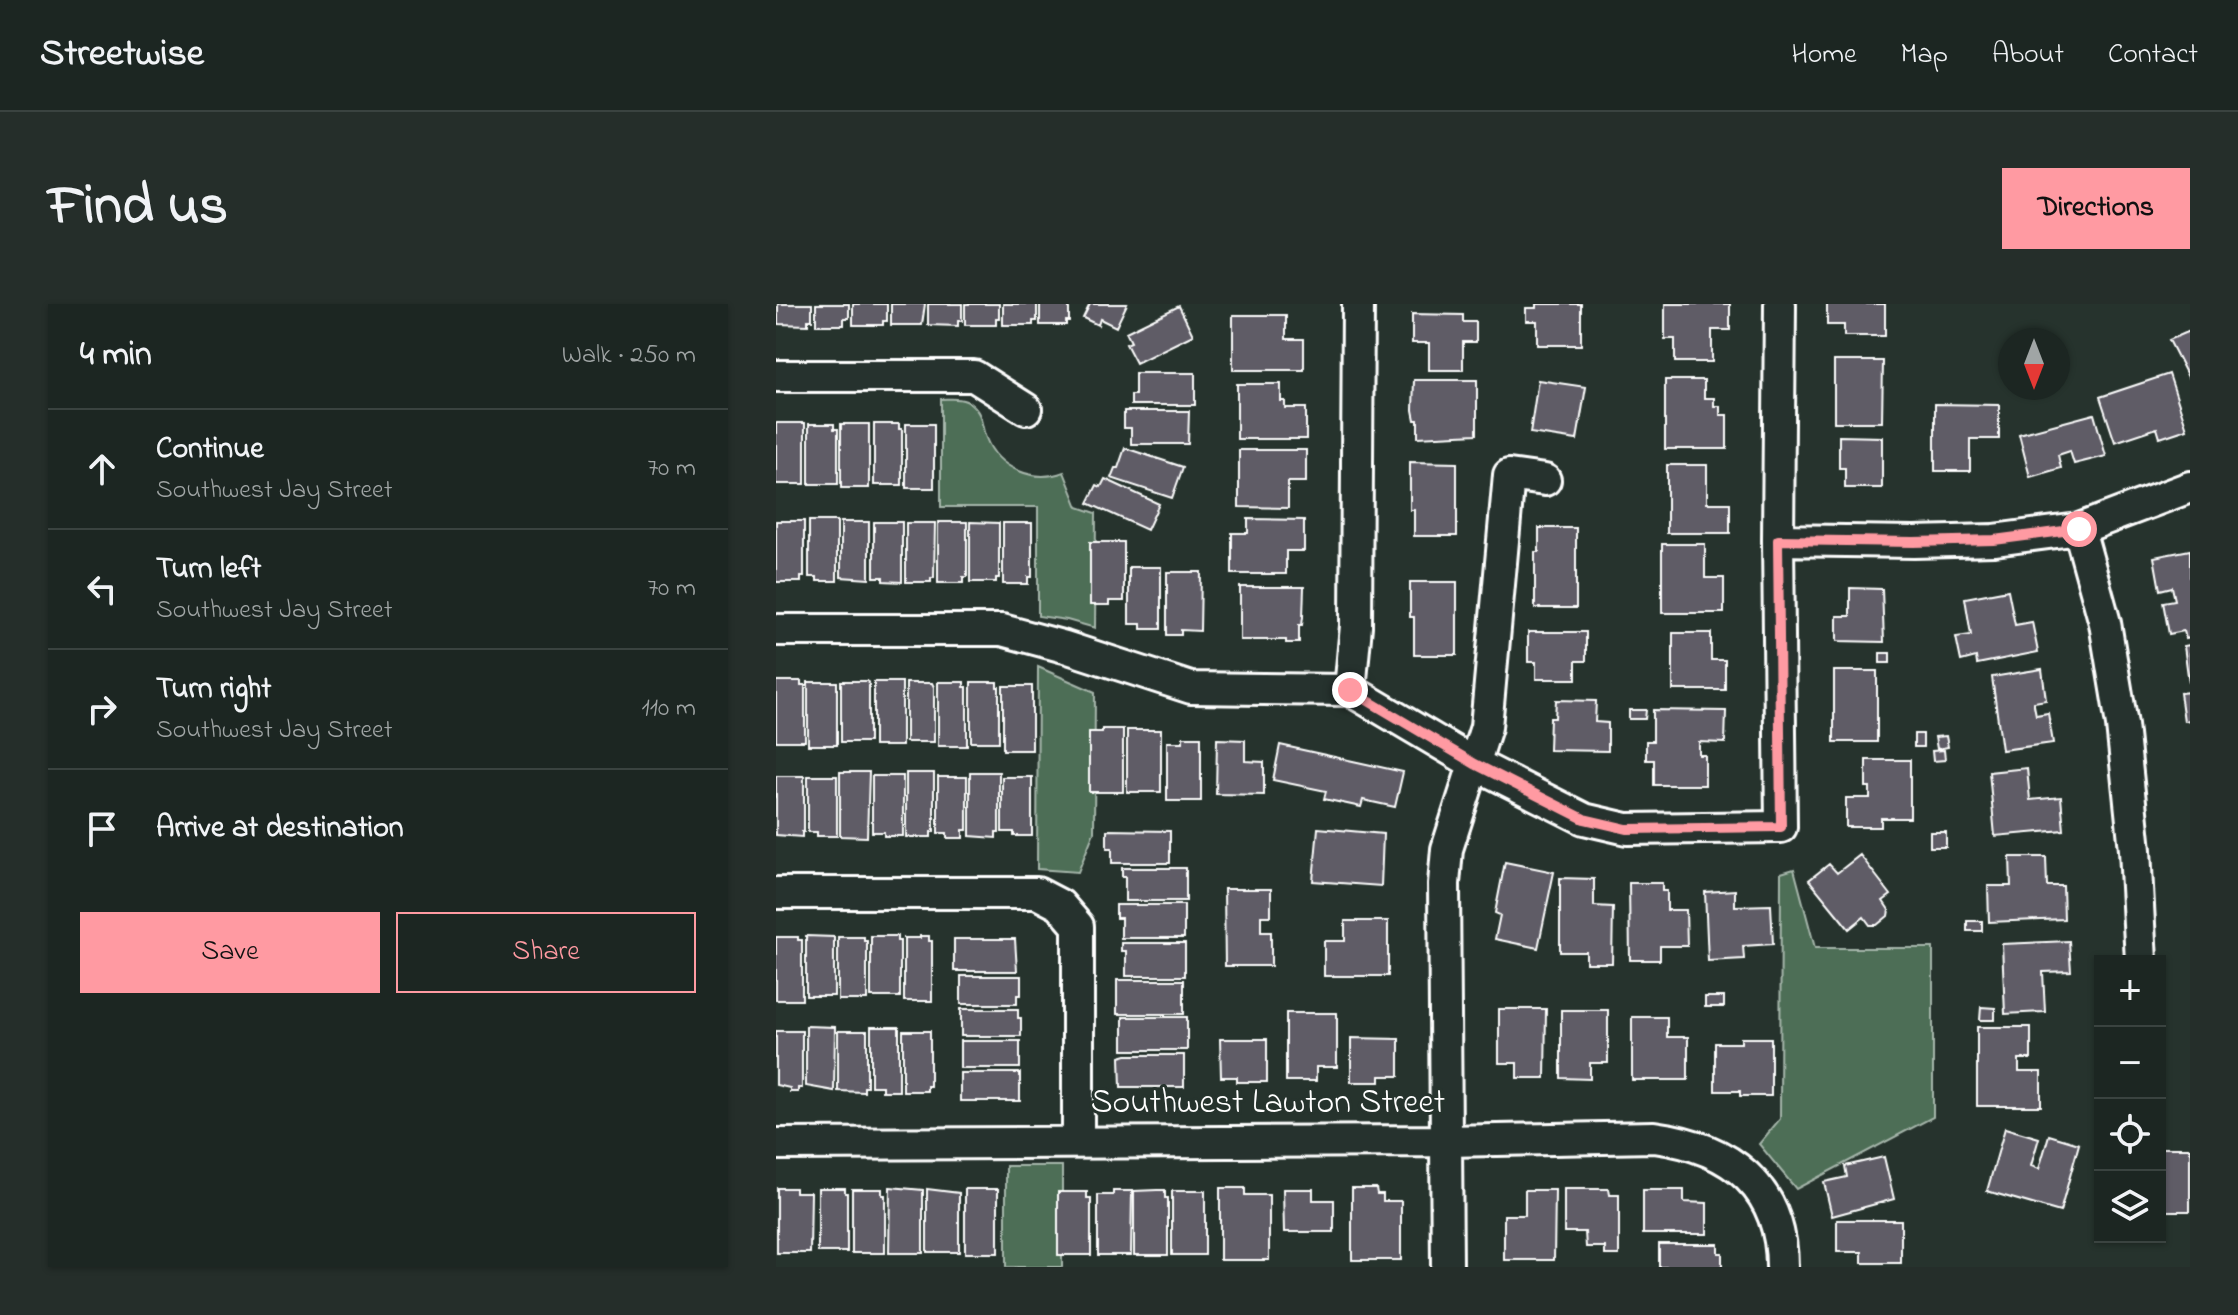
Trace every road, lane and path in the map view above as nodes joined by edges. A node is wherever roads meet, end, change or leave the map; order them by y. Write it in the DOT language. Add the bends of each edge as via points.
graph roads {
  1 [pos="1358,304"];
  2 [pos="1780,304"];
  3 [pos="776,376"];
  4 [pos="1026,409"];
  5 [pos="1545,480"];
  6 [pos="2190,487"];
  7 [pos="2079,529"];
  8 [pos="1778,540"];
  9 [pos="776,630"];
  10 [pos="1350,690"];
  11 [pos="1475,764"];
  12 [pos="776,893"];
  13 [pos="2141,955"];
  14 [pos="1446,1141"];
  15 [pos="1078,1142"];
  16 [pos="776,1144"];
  17 [pos="1447,1267"];
  18 [pos="1782,1267"];
  1 -- 10 [label="street" via="1356,626"];
  2 -- 8 [label="street"];
  3 -- 4 [label="street" via="974,376"];
  5 -- 11 [label="street" via="1509,475 1486,727"];
  6 -- 7 [label="street"];
  7 -- 8 [label="street" via="1994,540"];
  7 -- 13 [label="street" via="2105,623 2122,725"];
  8 -- 11 [label="street" via="1781,827 1627,829 1584,819"];
  9 -- 10 [label="street" via="1002,630 1191,688"];
  10 -- 11 [label="street"];
  11 -- 14 [label="street" via="1447,849 1444,884"];
  12 -- 15 [label="street" via="1037,893 1060,905 1078,926"];
  14 -- 15 [label="street, Southwest Lawton Street"];
  14 -- 17 [label="street"];
  14 -- 18 [label="street, Southwest Lawton Street" via="1654,1137 1705,1148 1727,1159 1763,1193 1775,1214"];
  15 -- 16 [label="street, Southwest Lawton Street"];
}
